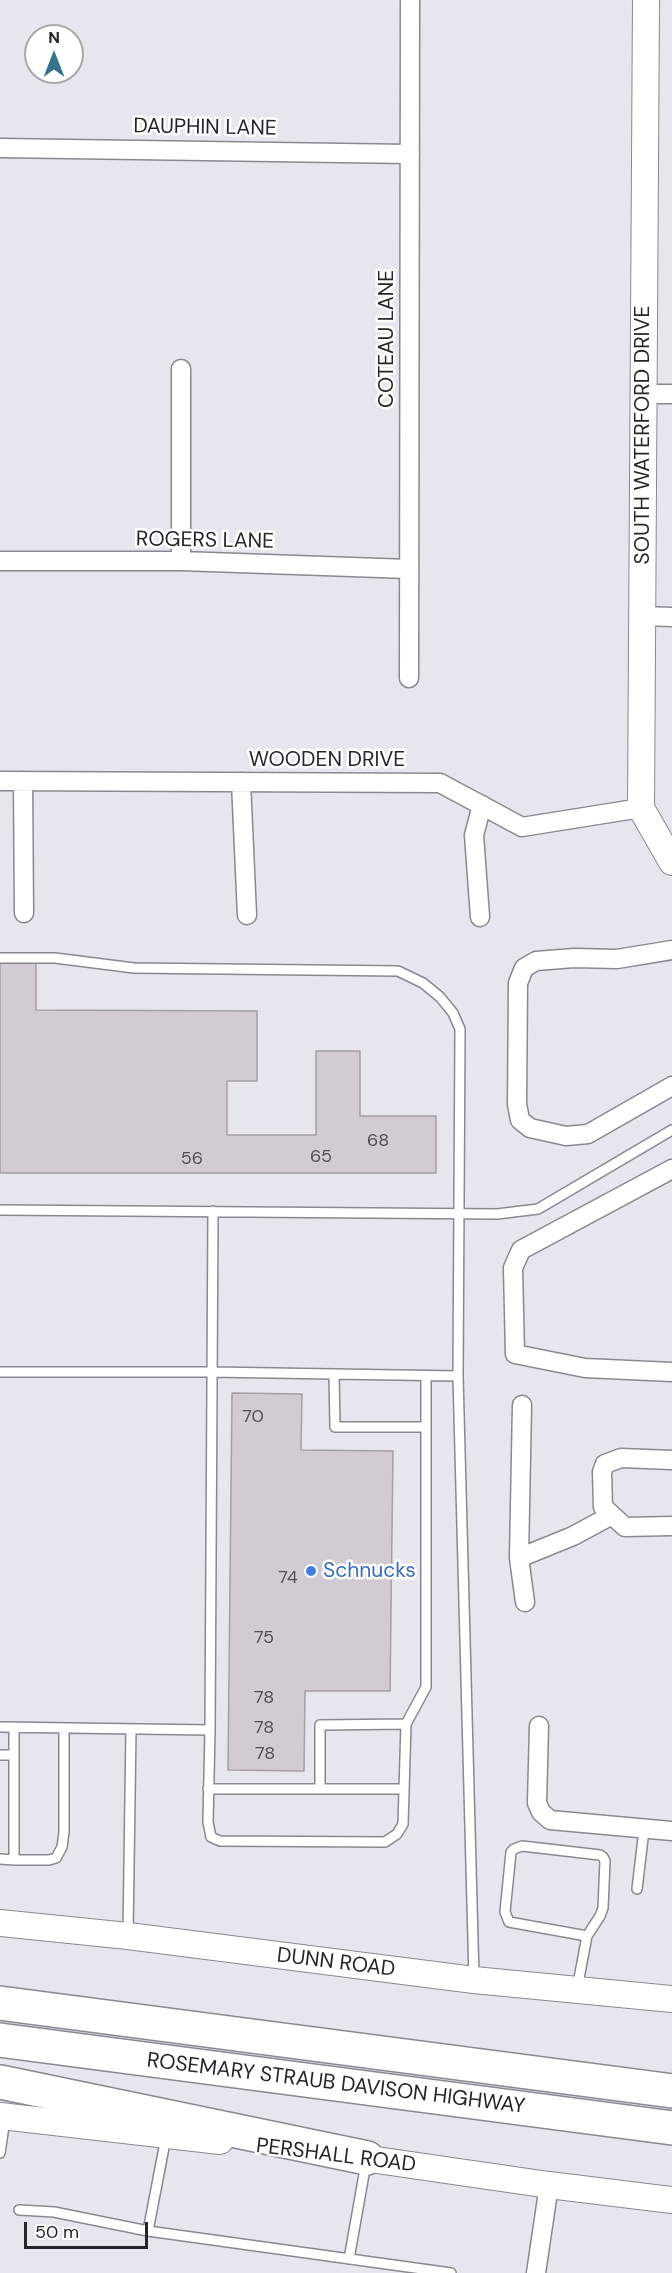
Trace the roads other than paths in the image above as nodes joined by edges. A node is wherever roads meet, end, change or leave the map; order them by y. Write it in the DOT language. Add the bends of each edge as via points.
graph roads {
  1 [pos="410,0"];
  2 [pos="646,0"];
  3 [pos="0,148"];
  4 [pos="410,154"];
  5 [pos="181,369"];
  6 [pos="643,394"];
  7 [pos="672,394"];
  8 [pos="0,561"];
  9 [pos="181,561"];
  10 [pos="409,569"];
  11 [pos="642,616"];
  12 [pos="672,617"];
  13 [pos="409,678"];
  14 [pos="0,781"];
  15 [pos="23,781"];
  16 [pos="241,782"];
  17 [pos="482,805"];
  18 [pos="641,808"];
  19 [pos="672,862"];
  20 [pos="24,913"];
  21 [pos="247,915"];
  22 [pos="480,917"];
  23 [pos="672,950"];
  24 [pos="0,958"];
  25 [pos="672,1086"];
  26 [pos="672,1130"];
  27 [pos="672,1169"];
  28 [pos="0,1210"];
  29 [pos="213,1211"];
  30 [pos="460,1213"];
  31 [pos="0,1372"];
  32 [pos="212,1372"];
  33 [pos="672,1372"];
  34 [pos="334,1374"];
  35 [pos="426,1376"];
  36 [pos="458,1376"];
  37 [pos="522,1405"];
  38 [pos="426,1428"];
  39 [pos="672,1460"];
  40 [pos="612,1515"];
  41 [pos="672,1526"];
  42 [pos="519,1558"];
  43 [pos="525,1602"];
  44 [pos="406,1724"];
  45 [pos="539,1726"];
  46 [pos="0,1727"];
  47 [pos="14,1727"];
  48 [pos="63,1728"];
  49 [pos="131,1729"];
  50 [pos="210,1730"];
  51 [pos="0,1755"];
  52 [pos="14,1755"];
  53 [pos="208,1789"];
  54 [pos="320,1789"];
  55 [pos="404,1789"];
  56 [pos="644,1830"];
  57 [pos="672,1831"];
  58 [pos="0,1859"];
  59 [pos="14,1860"];
  60 [pos="637,1889"];
  61 [pos="0,1923"];
  62 [pos="588,1933"];
  63 [pos="128,1936"];
  64 [pos="474,1980"];
  65 [pos="577,1991"];
  66 [pos="672,1999"];
  67 [pos="0,2003"];
  68 [pos="0,2040"];
  69 [pos="0,2082"];
  70 [pos="672,2091"];
  71 [pos="2,2116"];
  72 [pos="672,2128"];
  73 [pos="166,2135"];
  74 [pos="0,2153"];
  75 [pos="367,2158"];
  76 [pos="549,2185"];
  77 [pos="672,2199"];
  78 [pos="19,2210"];
  79 [pos="148,2231"];
  80 [pos="349,2259"];
  81 [pos="451,2273"];
  82 [pos="536,2273"];
  1 -- 4 [label="street, COTEAU LANE"];
  2 -- 6 [label="street, SOUTH WATERFORD DRIVE"];
  3 -- 4 [label="street, DAUPHIN LANE"];
  4 -- 10 [label="street, COTEAU LANE"];
  5 -- 9 [label="street"];
  6 -- 7 [label="street"];
  6 -- 11 [label="street, SOUTH WATERFORD DRIVE"];
  8 -- 9 [label="street, ROGERS LANE"];
  9 -- 10 [label="street, ROGERS LANE"];
  10 -- 13 [label="street, COTEAU LANE"];
  11 -- 12 [label="street"];
  11 -- 18 [label="street, SOUTH WATERFORD DRIVE"];
  14 -- 15 [label="street, WOODEN DRIVE"];
  15 -- 16 [label="street, WOODEN DRIVE"];
  15 -- 20 [label="street"];
  16 -- 17 [label="street, WOODEN DRIVE" via="440,783"];
  16 -- 21 [label="street"];
  17 -- 18 [label="street, WOODEN DRIVE" via="522,827"];
  17 -- 22 [label="street" via="474,835"];
  18 -- 19 [label="street"];
  23 -- 25 [label="street" via="617,960 536,961 524,968 518,982 520,1120 530,1128 566,1136 588,1134"];
  24 -- 30 [label="lane" via="55,958 134,968 398,971 410,975 440,997 460,1029"];
  26 -- 30 [label="lane" via="538,1209"];
  27 -- 33 [label="street" via="521,1250 513,1268 516,1354 585,1368"];
  28 -- 29 [label="lane"];
  29 -- 30 [label="lane"];
  29 -- 32 [label="lane"];
  30 -- 36 [label="lane"];
  31 -- 32 [label="lane"];
  32 -- 34 [label="lane"];
  32 -- 50 [label="lane"];
  34 -- 35 [label="lane"];
  34 -- 38 [label="lane" via="335,1428"];
  35 -- 36 [label="lane"];
  35 -- 38 [label="lane"];
  36 -- 64 [label="lane"];
  37 -- 42 [label="street"];
  38 -- 44 [label="lane" via="426,1687"];
  39 -- 40 [label="street" via="621,1458 604,1464 603,1507"];
  40 -- 41 [label="street" via="626,1527"];
  40 -- 42 [label="street"];
  42 -- 43 [label="street"];
  44 -- 54 [label="lane" via="320,1725"];
  44 -- 55 [label="lane"];
  45 -- 56 [label="street" via="537,1803 541,1812 550,1820"];
  46 -- 47 [label="lane"];
  47 -- 48 [label="lane"];
  47 -- 52 [label="lane"];
  48 -- 49 [label="lane"];
  48 -- 59 [label="lane" via="62,1847 56,1858 49,1860"];
  49 -- 50 [label="lane"];
  49 -- 63 [label="lane"];
  50 -- 53 [label="lane"];
  51 -- 52 [label="lane"];
  52 -- 59 [label="lane"];
  53 -- 54 [label="lane"];
  53 -- 55 [label="lane" via="209,1830 211,1838 220,1841 385,1842 398,1834 403,1824"];
  54 -- 55 [label="lane"];
  56 -- 57 [label="street"];
  56 -- 60 [label="lane"];
  58 -- 59 [label="lane"];
  61 -- 63 [label="street, DUNN ROAD"];
  62 -- 62 [label="lane" via="514,1924 506,1918 514,1849 522,1846 600,1855 605,1861 603,1908"];
  62 -- 65 [label="lane"];
  63 -- 64 [label="street, DUNN ROAD"];
  64 -- 65 [label="street, DUNN ROAD"];
  65 -- 66 [label="street, DUNN ROAD"];
  67 -- 70 [label="highway, ROSEMARY STRAUB DAVISON HIGHWAY"];
  68 -- 72 [label="highway, ROSEMARY STRAUB DAVISON HIGHWAY"];
  69 -- 75 [label="highway"];
  71 -- 73 [label="street, PERSHALL ROAD"];
  71 -- 74 [label="lane"];
  73 -- 75 [label="street, PERSHALL ROAD"];
  73 -- 79 [label="lane"];
  75 -- 76 [label="street, PERSHALL ROAD"];
  75 -- 80 [label="lane"];
  76 -- 77 [label="street, PERSHALL ROAD"];
  76 -- 82 [label="street"];
  78 -- 79 [label="lane" via="54,2212"];
  79 -- 80 [label="lane"];
  80 -- 81 [label="lane"];
}
